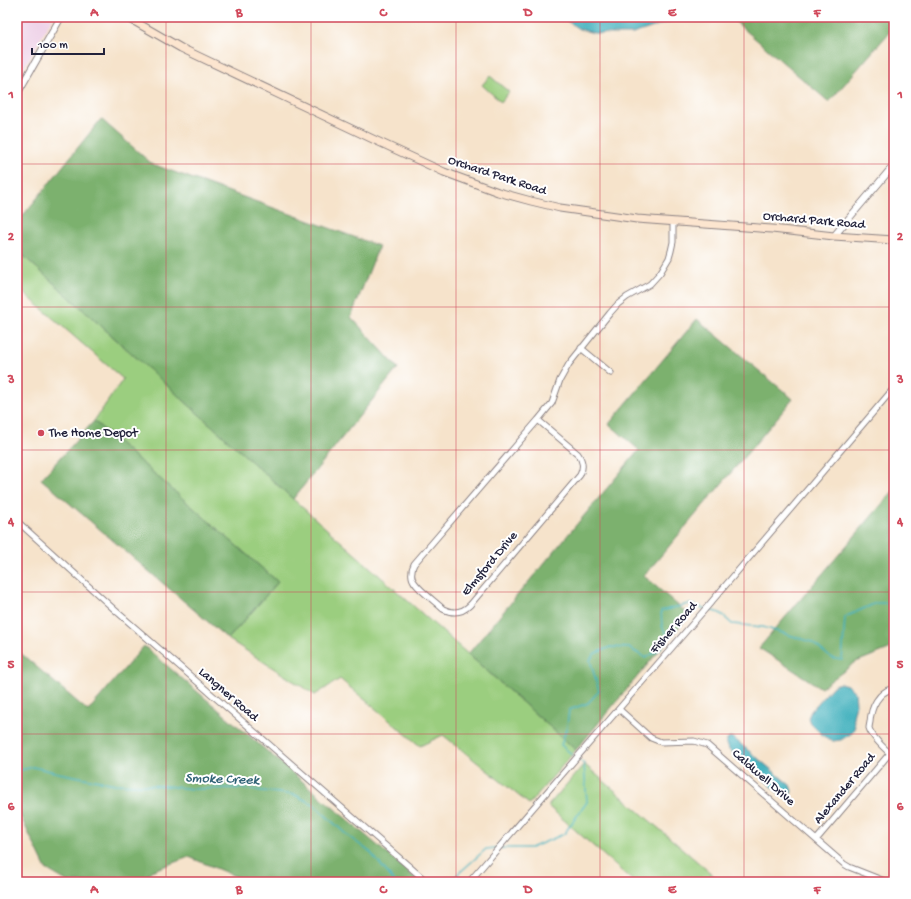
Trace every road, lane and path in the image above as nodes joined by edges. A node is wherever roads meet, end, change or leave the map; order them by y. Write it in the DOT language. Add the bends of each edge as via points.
graph roads {
  1 [pos="61,17"];
  2 [pos="127,17"];
  3 [pos="17,94"];
  4 [pos="894,165"];
  5 [pos="673,222"];
  6 [pos="834,236"];
  7 [pos="894,240"];
  8 [pos="581,348"];
  9 [pos="611,373"];
  10 [pos="894,388"];
  11 [pos="538,420"];
  12 [pos="17,521"];
  13 [pos="894,688"];
  14 [pos="619,709"];
  15 [pos="892,755"];
  16 [pos="817,840"];
  17 [pos="425,881"];
  18 [pos="469,882"];
  19 [pos="887,882"];
  1 -- 3 [label="street"];
  2 -- 5 [label="main road, Orchard Park Road" via="181,48 428,166 462,179 498,192 560,208"];
  4 -- 6 [label="street"];
  5 -- 6 [label="main road, Orchard Park Road"];
  5 -- 8 [label="street, Elmsford Drive" via="671,251 660,273 650,284 618,304"];
  6 -- 7 [label="main road, Orchard Park Road"];
  8 -- 9 [label="street"];
  8 -- 11 [label="street, Elmsford Drive" via="564,371 552,403"];
  10 -- 14 [label="street, Fisher Road"];
  11 -- 11 [label="street, Elmsford Drive" via="412,568 415,584 448,611 462,611 470,605 582,471 583,462 578,454"];
  12 -- 17 [label="street, Langner Road" via="148,640"];
  13 -- 15 [label="street" via="877,698 870,713 869,728 877,741"];
  14 -- 16 [label="street, Caldwell Drive" via="651,738 662,742 694,741 707,745"];
  14 -- 18 [label="street, Fisher Road"];
  15 -- 16 [label="street, Alexander Road"];
  16 -- 19 [label="street, Caldwell Drive" via="849,867"];
}
